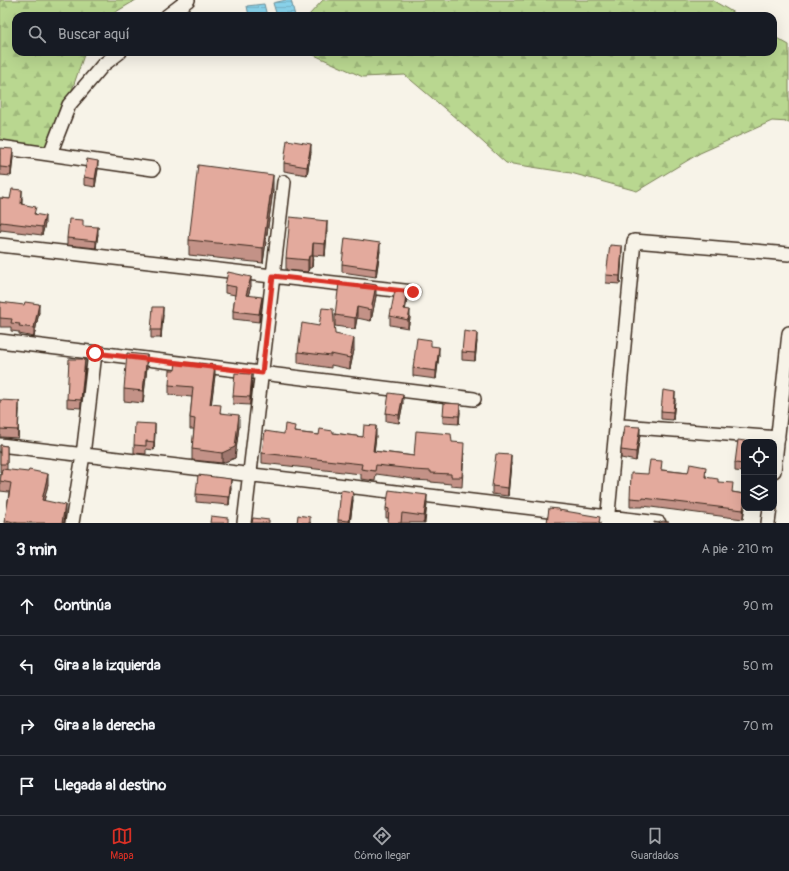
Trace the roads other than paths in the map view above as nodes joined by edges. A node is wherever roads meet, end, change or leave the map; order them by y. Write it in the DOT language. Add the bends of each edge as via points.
graph roads {
  1 [pos="188,0"];
  2 [pos="172,12"];
  3 [pos="115,56"];
  4 [pos="0,147"];
  5 [pos="50,154"];
  6 [pos="153,169"];
  7 [pos="284,182"];
  8 [pos="0,245"];
  9 [pos="789,254"];
  10 [pos="273,276"];
  11 [pos="413,292"];
  12 [pos="789,333"];
  13 [pos="0,341"];
  14 [pos="95,353"];
  15 [pos="262,373"];
  16 [pos="474,399"];
  17 [pos="616,425"];
  18 [pos="778,438"];
  19 [pos="0,445"];
  20 [pos="777,446"];
  21 [pos="83,455"];
  22 [pos="250,475"];
  23 [pos="770,511"];
  24 [pos="607,520"];
  25 [pos="72,523"];
  26 [pos="244,523"];
  27 [pos="659,523"];
  28 [pos="768,523"];
  1 -- 2 [label="street"];
  3 -- 5 [label="street" via="103,65 69,105"];
  4 -- 5 [label="street"];
  5 -- 6 [label="street"];
  7 -- 10 [label="street"];
  8 -- 10 [label="street"];
  9 -- 17 [label="street" via="634,241"];
  10 -- 11 [label="street"];
  10 -- 15 [label="street"];
  12 -- 18 [label="street"];
  13 -- 14 [label="street"];
  14 -- 15 [label="street"];
  14 -- 21 [label="street"];
  15 -- 16 [label="street"];
  15 -- 22 [label="street"];
  17 -- 18 [label="street"];
  17 -- 24 [label="street"];
  18 -- 20 [label="street"];
  19 -- 21 [label="street"];
  21 -- 22 [label="street"];
  21 -- 25 [label="street"];
  22 -- 24 [label="street"];
  22 -- 26 [label="street"];
  23 -- 28 [label="street"];
  24 -- 27 [label="street"];
}
